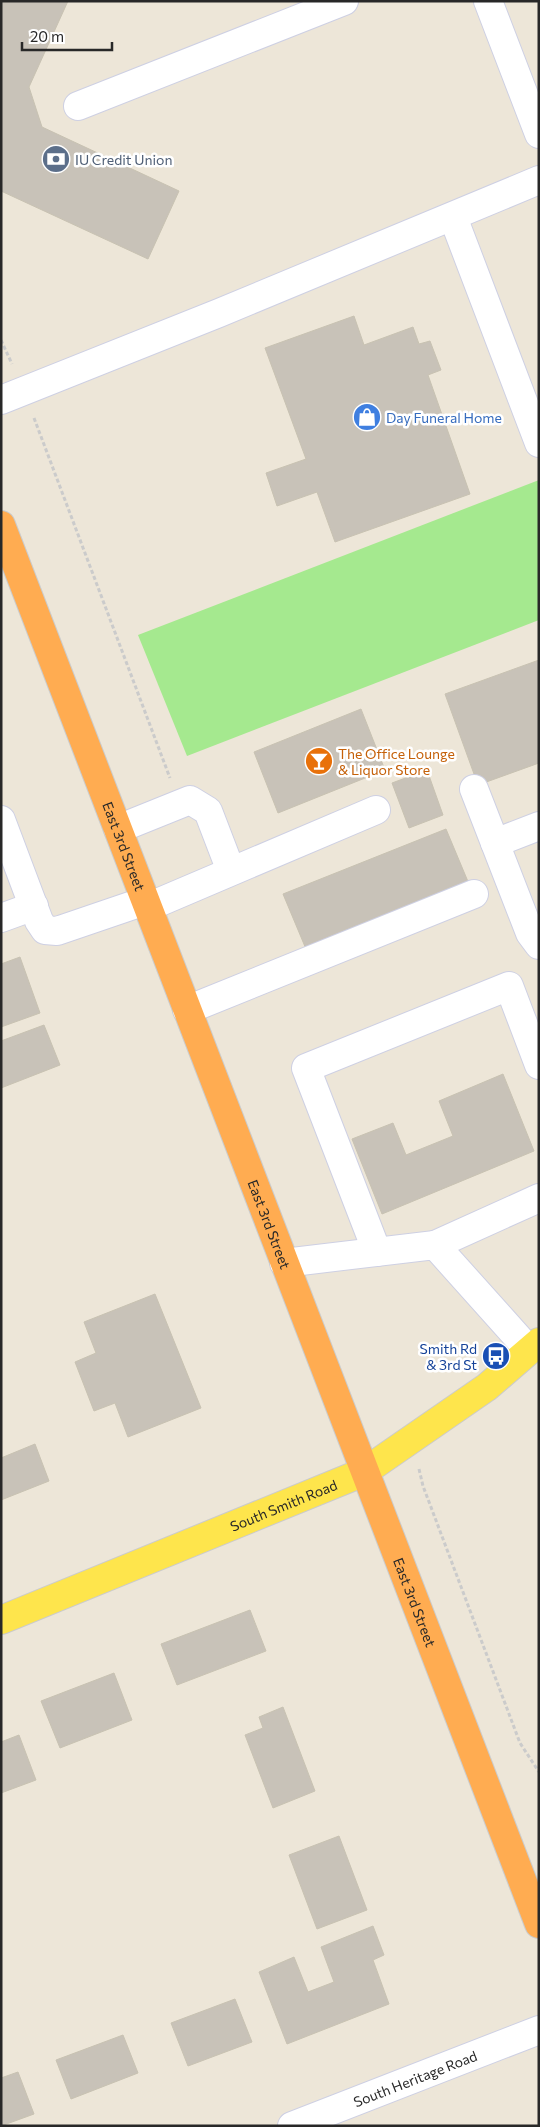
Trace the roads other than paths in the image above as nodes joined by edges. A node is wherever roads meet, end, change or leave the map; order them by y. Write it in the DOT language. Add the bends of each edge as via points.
graph roads {
  1 [pos="344,1"];
  2 [pos="488,1"];
  3 [pos="78,106"];
  4 [pos="539,134"];
  5 [pos="539,180"];
  6 [pos="453,217"];
  7 [pos="1,400"];
  8 [pos="539,443"];
  9 [pos="3,532"];
  10 [pos="474,790"];
  11 [pos="376,810"];
  12 [pos="1,820"];
  13 [pos="539,826"];
  14 [pos="118,829"];
  15 [pos="495,843"];
  16 [pos="231,872"];
  17 [pos="474,894"];
  18 [pos="147,904"];
  19 [pos="34,906"];
  20 [pos="1,918"];
  21 [pos="539,945"];
  22 [pos="187,1010"];
  23 [pos="539,1065"];
  24 [pos="539,1198"];
  25 [pos="435,1245"];
  26 [pos="377,1252"];
  27 [pos="284,1262"];
  28 [pos="534,1346"];
  29 [pos="364,1472"];
  30 [pos="1,1620"];
  31 [pos="539,1924"];
  32 [pos="539,2030"];
  33 [pos="292,2126"];
  1 -- 3 [label="street"];
  2 -- 4 [label="street"];
  5 -- 6 [label="street"];
  6 -- 7 [label="street"];
  6 -- 8 [label="street"];
  9 -- 14 [label="highway, East 3rd Street"];
  10 -- 15 [label="street"];
  11 -- 16 [label="street"];
  12 -- 19 [label="street"];
  13 -- 15 [label="street"];
  14 -- 16 [label="street" via="190,800 208,811"];
  14 -- 18 [label="highway, East 3rd Street"];
  15 -- 21 [label="street" via="530,934"];
  16 -- 18 [label="street"];
  17 -- 22 [label="street"];
  18 -- 19 [label="street" via="57,931 45,930"];
  18 -- 22 [label="highway, East 3rd Street"];
  19 -- 20 [label="street"];
  22 -- 27 [label="highway, East 3rd Street"];
  23 -- 26 [label="street" via="509,986 306,1068"];
  24 -- 25 [label="street"];
  25 -- 26 [label="street"];
  25 -- 28 [label="street"];
  26 -- 27 [label="street"];
  27 -- 29 [label="highway, East 3rd Street"];
  28 -- 29 [label="main road, South Smith Road" via="488,1387"];
  29 -- 30 [label="main road, South Smith Road"];
  29 -- 31 [label="highway, East 3rd Street"];
  32 -- 33 [label="street, South Heritage Road"];
}
